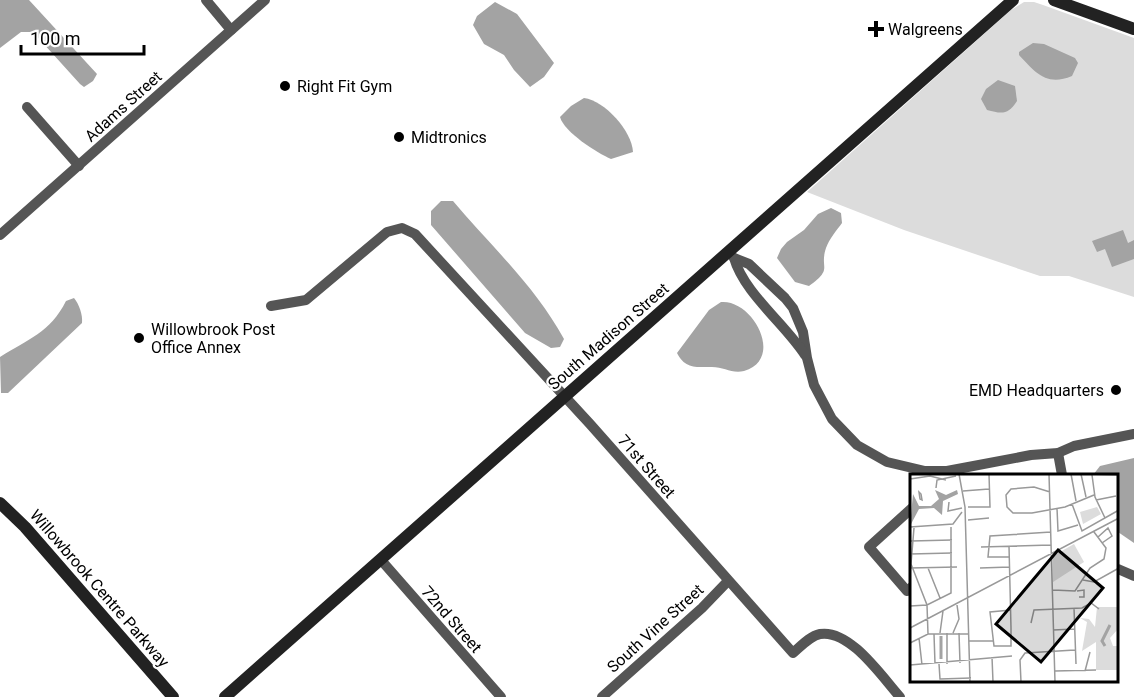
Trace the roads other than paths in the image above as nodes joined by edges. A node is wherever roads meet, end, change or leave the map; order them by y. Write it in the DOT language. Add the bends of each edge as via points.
graph roads {
  1 [pos="206,0"];
  2 [pos="265,0"];
  3 [pos="1013,0"];
  4 [pos="1054,0"];
  5 [pos="1134,29"];
  6 [pos="231,30"];
  7 [pos="27,107"];
  8 [pos="79,166"];
  9 [pos="0,235"];
  10 [pos="271,306"];
  11 [pos="807,358"];
  12 [pos="564,397"];
  13 [pos="1134,434"];
  14 [pos="1058,453"];
  15 [pos="1062,474"];
  16 [pos="0,503"];
  17 [pos="910,510"];
  18 [pos="381,560"];
  19 [pos="1119,569"];
  20 [pos="1134,576"];
  21 [pos="728,581"];
  22 [pos="909,589"];
  23 [pos="173,697"];
  24 [pos="225,697"];
  25 [pos="501,697"];
  26 [pos="602,697"];
  27 [pos="900,697"];
  1 -- 6 [label="street"];
  2 -- 6 [label="street, Adams Street"];
  3 -- 12 [label="street, South Madison Street"];
  4 -- 5 [label="street"];
  6 -- 8 [label="street, Adams Street"];
  7 -- 8 [label="street"];
  8 -- 9 [label="street, Adams Street"];
  10 -- 12 [label="street, 71st Street" via="306,300 387,232 402,228 416,234"];
  11 -- 11 [label="street" via="803,332 789,303 749,264 734,258 738,273"];
  11 -- 14 [label="street" via="814,385 832,419 857,445 887,462 925,471 947,471"];
  12 -- 18 [label="street, South Madison Street"];
  12 -- 21 [label="street, 71st Street"];
  13 -- 14 [label="street"];
  14 -- 15 [label="street"];
  16 -- 23 [label="street, Willowbrook Centre Parkway"];
  17 -- 22 [label="street" via="869,548"];
  18 -- 24 [label="street, South Madison Street"];
  18 -- 25 [label="street, 72nd Street"];
  19 -- 20 [label="street"];
  21 -- 26 [label="street, South Vine Street"];
  21 -- 27 [label="street, 71st Street" via="793,653 818,634 837,635 857,649"];
}
